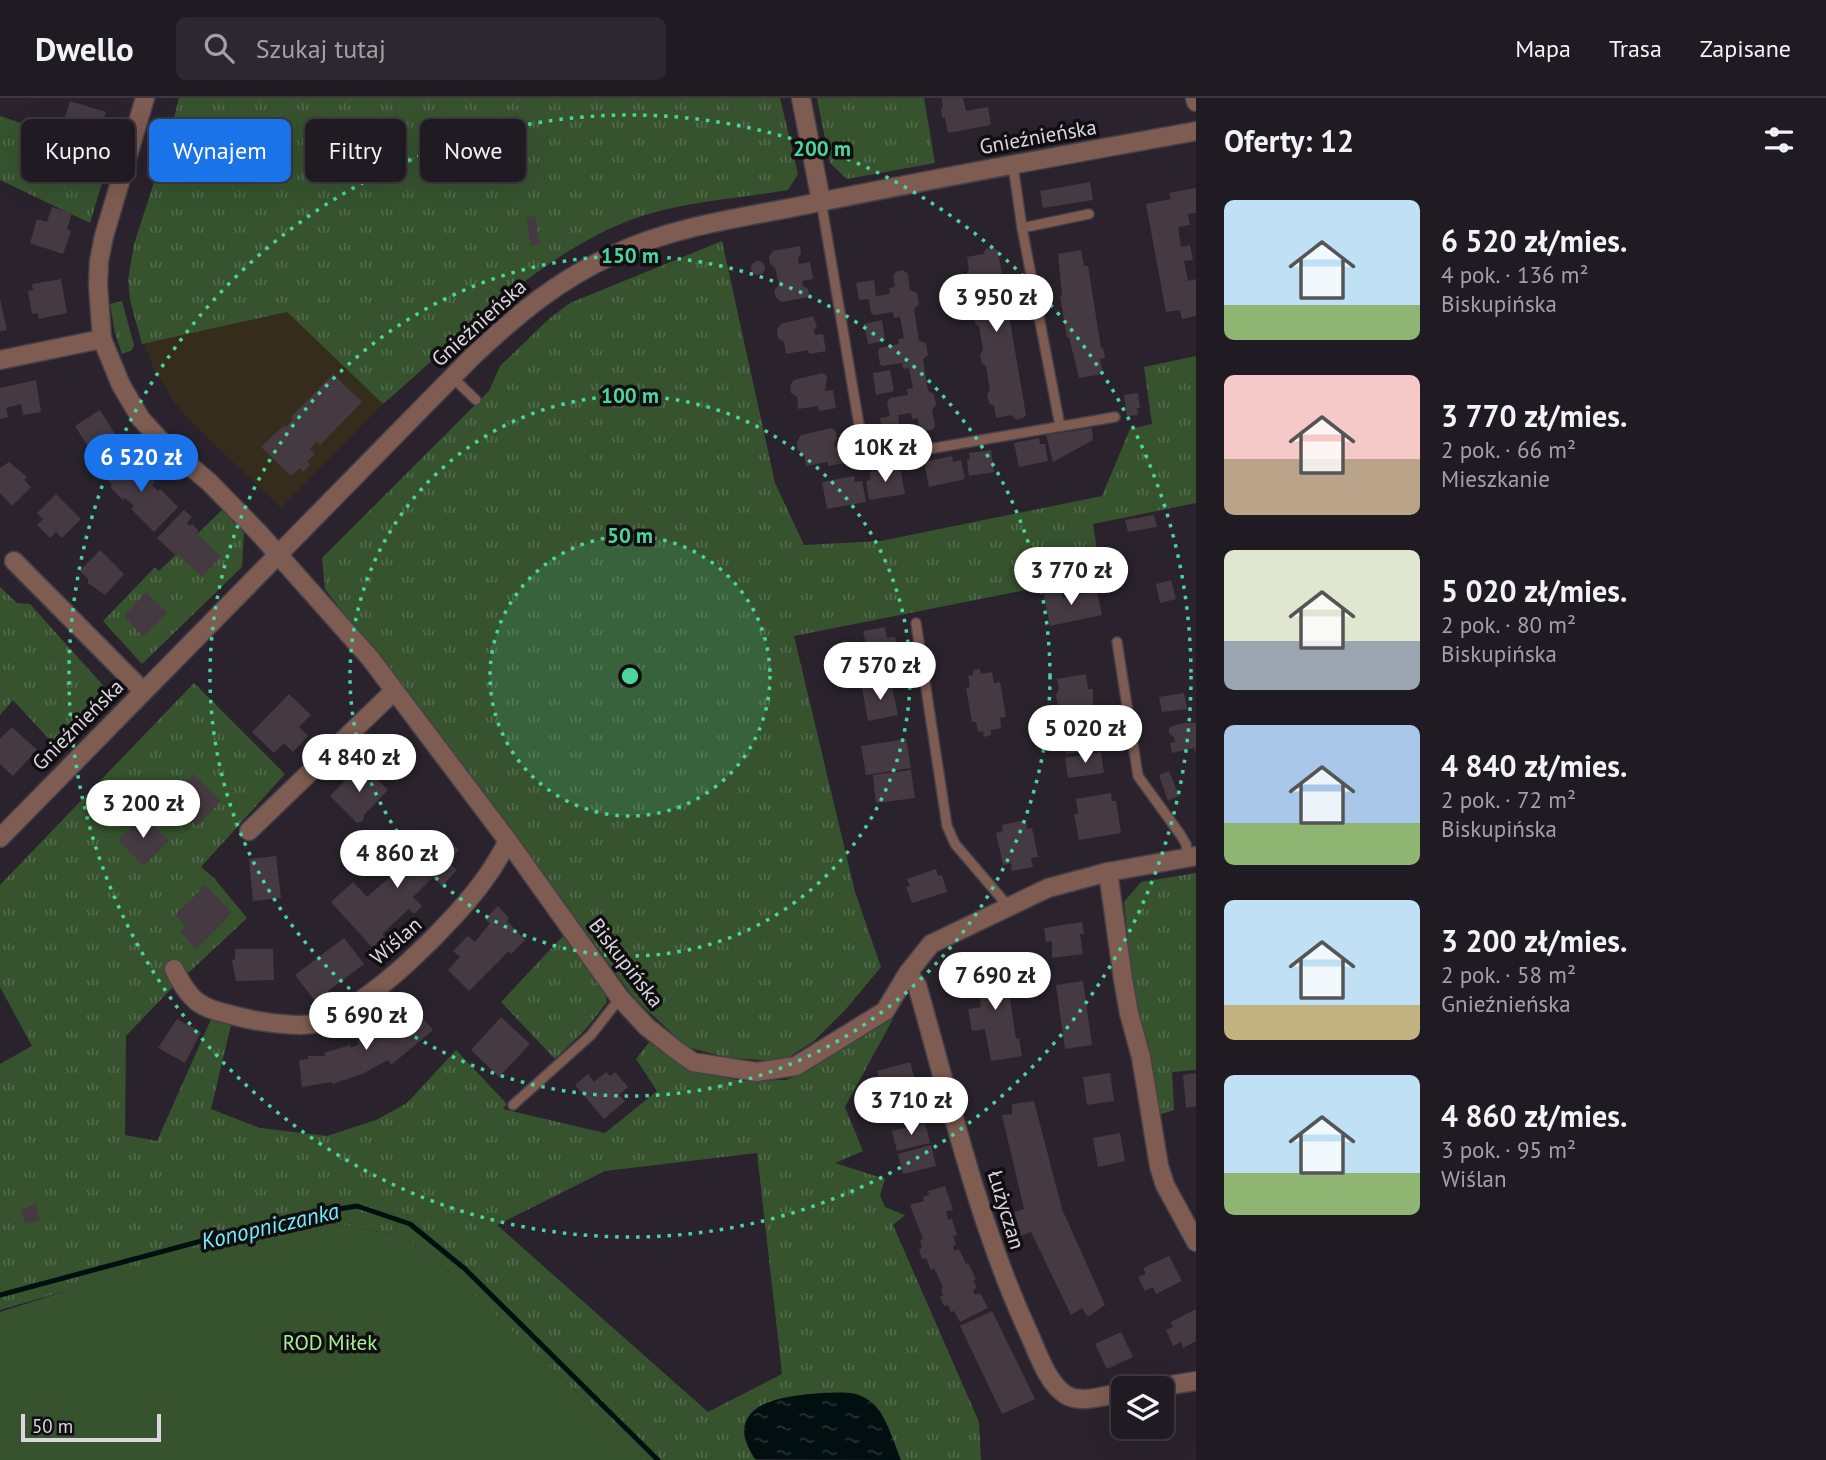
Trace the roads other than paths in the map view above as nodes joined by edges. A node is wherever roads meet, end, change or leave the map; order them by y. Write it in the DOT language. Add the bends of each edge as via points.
graph roads {
  1 [pos="145,98"];
  2 [pos="801,98"];
  3 [pos="1196,131"];
  4 [pos="1013,165"];
  5 [pos="821,201"];
  6 [pos="1089,214"];
  7 [pos="1022,228"];
  8 [pos="102,339"];
  9 [pos="0,360"];
  10 [pos="452,377"];
  11 [pos="476,400"];
  12 [pos="1115,417"];
  13 [pos="1060,426"];
  14 [pos="277,554"];
  15 [pos="14,561"];
  16 [pos="916,624"];
  17 [pos="1117,642"];
  18 [pos="143,691"];
  19 [pos="394,691"];
  20 [pos="249,831"];
  21 [pos="0,838"];
  22 [pos="508,841"];
  23 [pos="1192,856"];
  24 [pos="1108,872"];
  25 [pos="1008,906"];
  26 [pos="174,969"];
  27 [pos="908,973"];
  28 [pos="620,998"];
  29 [pos="513,1105"];
  30 [pos="1196,1242"];
  31 [pos="1196,1381"];
  32 [pos="1174,1384"];
  33 [pos="1111,1394"];
  1 -- 8 [label="street, Biskupińska" via="99,261"];
  2 -- 5 [label="street"];
  3 -- 4 [label="street, Gnieźnieńska"];
  4 -- 5 [label="street, Gnieźnieńska"];
  4 -- 7 [label="lane"];
  5 -- 10 [label="street, Gnieźnieńska" via="694,228 616,253 521,311"];
  5 -- 13 [label="lane" via="865,460"];
  6 -- 7 [label="lane"];
  7 -- 13 [label="lane"];
  8 -- 9 [label="street"];
  8 -- 14 [label="street, Biskupińska" via="141,419"];
  10 -- 11 [label="lane"];
  10 -- 14 [label="street, Gnieźnieńska"];
  12 -- 13 [label="lane"];
  14 -- 18 [label="street, Gnieźnieńska"];
  14 -- 19 [label="street, Biskupińska"];
  15 -- 18 [label="street"];
  16 -- 25 [label="lane" via="947,826 955,844"];
  17 -- 23 [label="lane" via="1138,776"];
  18 -- 21 [label="street, Gnieźnieńska"];
  19 -- 20 [label="street"];
  19 -- 22 [label="street, Biskupińska"];
  22 -- 26 [label="street, Wiślan" via="447,927 350,1009 312,1024 258,1022 199,1005 185,992"];
  22 -- 28 [label="street, Biskupińska"];
  23 -- 24 [label="street, Biskupińska"];
  24 -- 25 [label="street, Biskupińska" via="1048,888"];
  24 -- 30 [label="street" via="1159,1166"];
  25 -- 27 [label="street, Biskupińska" via="930,944"];
  27 -- 28 [label="street, Biskupińska" via="885,1011 855,1031 796,1066 757,1072 693,1062 647,1027"];
  27 -- 33 [label="street, Łużyczan" via="917,985 994,1251 1036,1349 1065,1394 1083,1399"];
  28 -- 29 [label="lane" via="591,1035"];
  31 -- 32 [label="street"];
}
